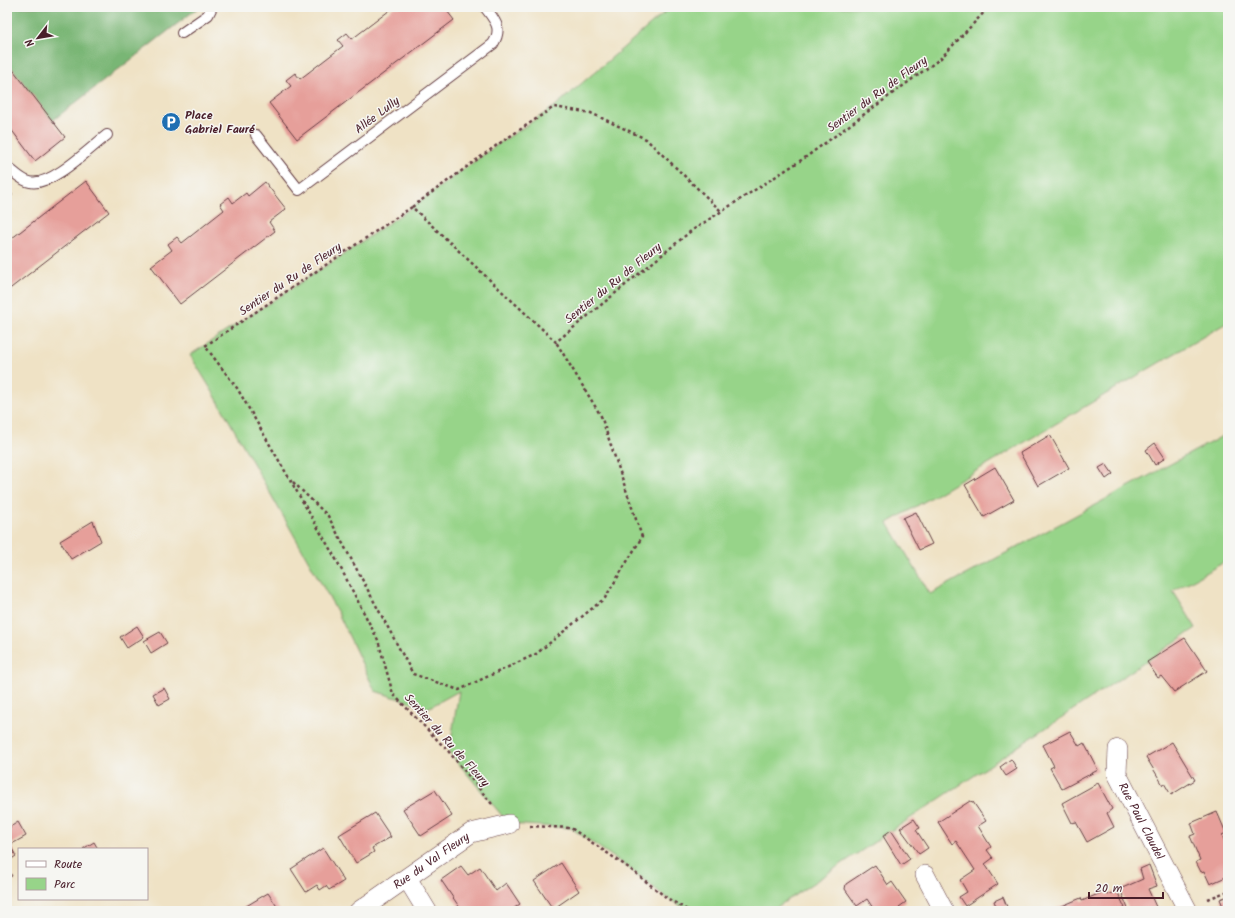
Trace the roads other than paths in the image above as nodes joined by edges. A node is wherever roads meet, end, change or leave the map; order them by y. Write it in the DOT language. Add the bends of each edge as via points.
graph roads {
  1 [pos="212,7"];
  2 [pos="485,7"];
  3 [pos="182,33"];
  4 [pos="256,134"];
  5 [pos="107,135"];
  6 [pos="7,167"];
  7 [pos="1118,749"];
  8 [pos="509,824"];
  9 [pos="925,875"];
  10 [pos="407,878"];
  11 [pos="359,911"];
  12 [pos="427,911"];
  13 [pos="944,911"];
  14 [pos="1188,911"];
  1 -- 3 [label="lane" via="208,15"];
  2 -- 4 [label="lane, Allée Lully" via="498,28 498,35 493,44 299,190"];
  5 -- 6 [label="lane" via="52,178 40,183 29,182"];
  7 -- 14 [label="street, Rue Paul Claudel" via="1117,774"];
  8 -- 10 [label="street, Rue du Val Fleury" via="471,833"];
  9 -- 13 [label="street"];
  10 -- 11 [label="street, Rue du Val Fleury"];
  10 -- 12 [label="street"];
}
